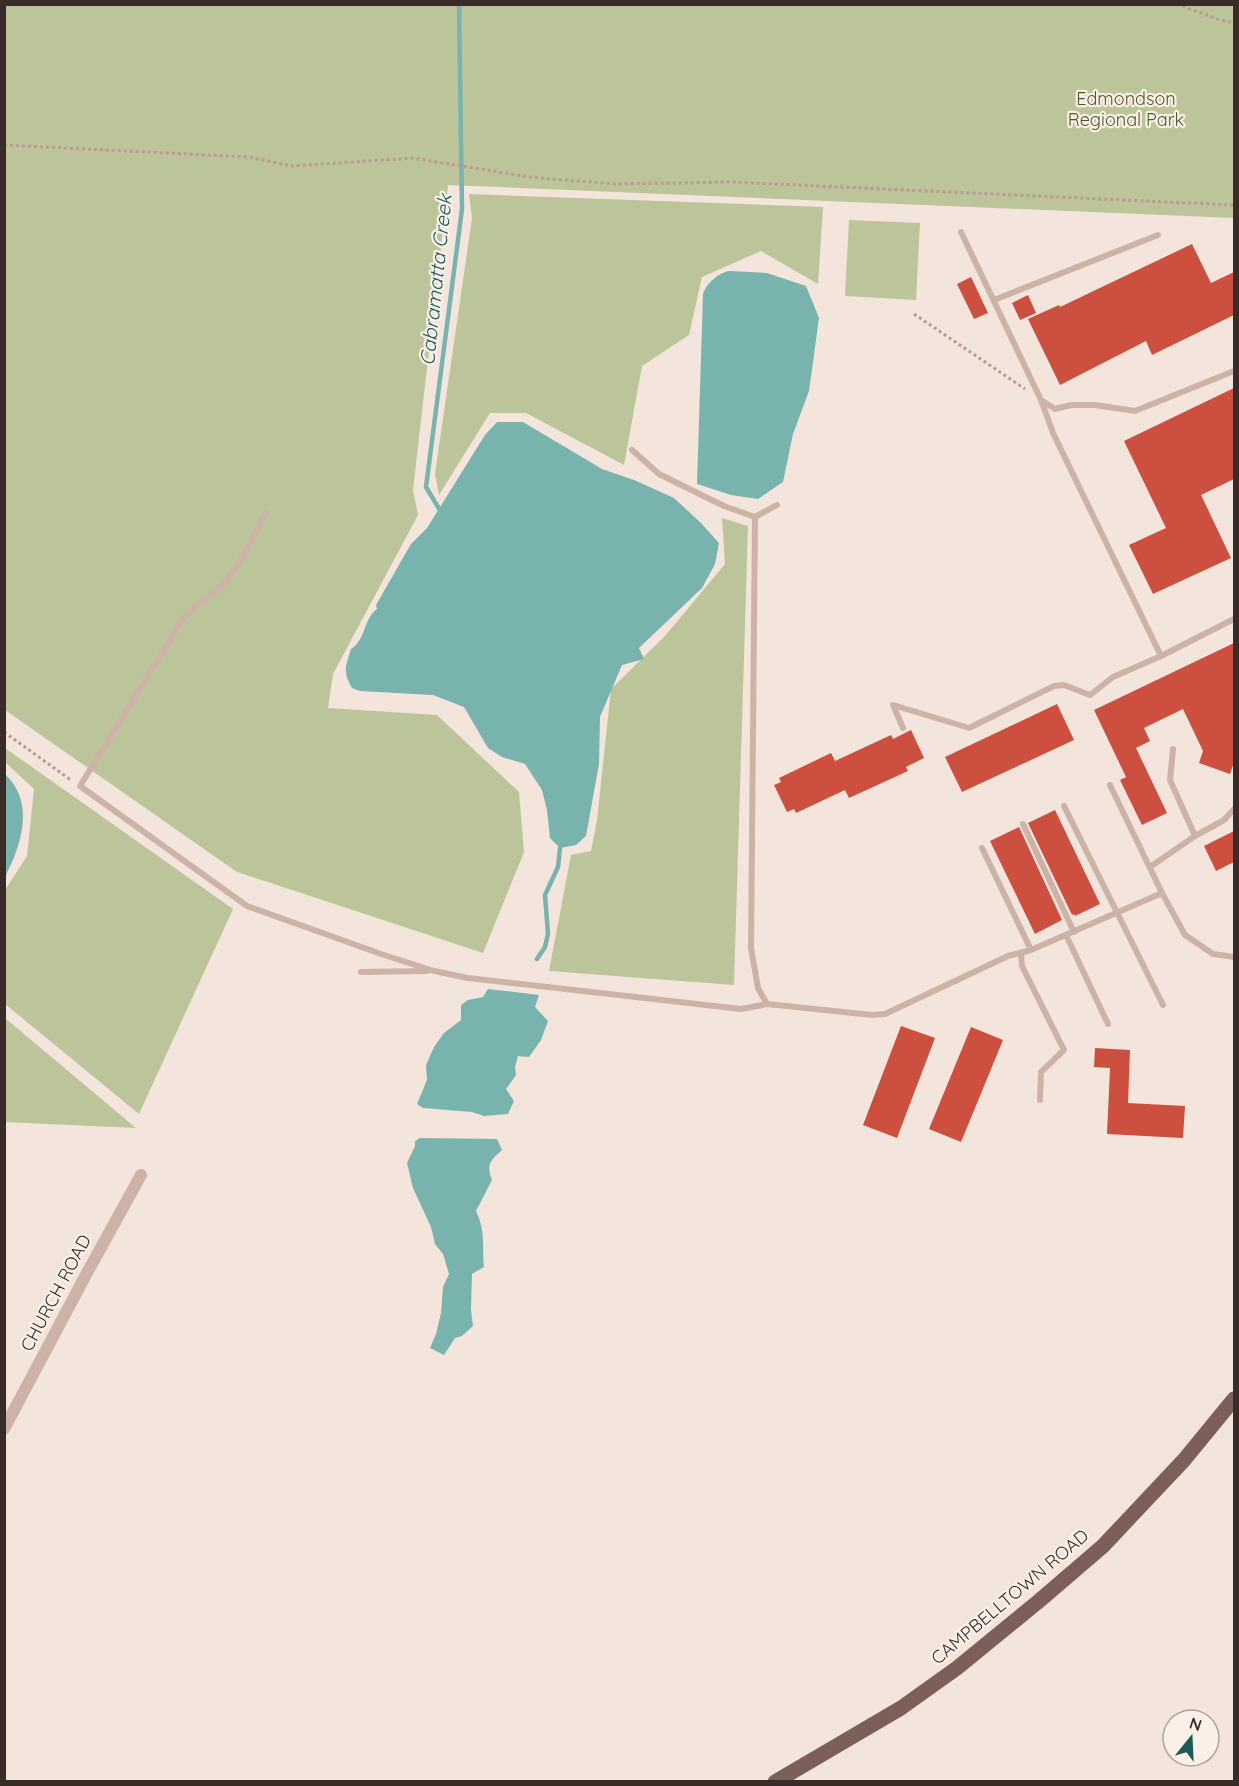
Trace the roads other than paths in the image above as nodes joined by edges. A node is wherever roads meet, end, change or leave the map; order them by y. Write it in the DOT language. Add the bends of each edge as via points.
graph roads {
  1 [pos="962,232"];
  2 [pos="1158,235"];
  3 [pos="994,300"];
  4 [pos="1234,371"];
  5 [pos="1041,400"];
  6 [pos="632,450"];
  7 [pos="777,505"];
  8 [pos="266,513"];
  9 [pos="755,517"];
  10 [pos="1234,619"];
  11 [pos="1161,656"];
  12 [pos="903,728"];
  13 [pos="1173,748"];
  14 [pos="1110,785"];
  15 [pos="1064,806"];
  16 [pos="1234,809"];
  17 [pos="1023,824"];
  18 [pos="1195,836"];
  19 [pos="982,848"];
  20 [pos="1150,867"];
  21 [pos="1161,893"];
  22 [pos="1116,913"];
  23 [pos="1074,932"];
  24 [pos="1066,935"];
  25 [pos="1031,950"];
  26 [pos="1021,953"];
  27 [pos="1234,957"];
  28 [pos="434,971"];
  29 [pos="361,972"];
  30 [pos="767,1004"];
  31 [pos="1162,1005"];
  32 [pos="1108,1024"];
  33 [pos="1040,1100"];
  34 [pos="141,1176"];
  35 [pos="1234,1399"];
  36 [pos="4,1429"];
  37 [pos="775,1782"];
  1 -- 3 [label="lane"];
  2 -- 3 [label="lane"];
  3 -- 5 [label="lane"];
  4 -- 5 [label="lane" via="1135,411 1095,405 1055,409"];
  5 -- 11 [label="lane" via="1053,433"];
  6 -- 9 [label="lane" via="659,474"];
  7 -- 9 [label="lane"];
  8 -- 28 [label="lane" via="231,576 183,619 80,786 247,906"];
  9 -- 30 [label="lane" via="751,948 758,987"];
  10 -- 11 [label="lane"];
  11 -- 12 [label="lane" via="1113,677 1090,695 1064,685 1054,686 969,728 893,705"];
  13 -- 18 [label="lane" via="1170,780"];
  14 -- 20 [label="lane"];
  15 -- 22 [label="lane"];
  16 -- 18 [label="lane" via="1224,820"];
  17 -- 23 [label="lane"];
  18 -- 20 [label="lane"];
  19 -- 25 [label="lane"];
  20 -- 21 [label="lane"];
  21 -- 22 [label="lane"];
  21 -- 27 [label="lane" via="1185,935 1213,954"];
  22 -- 23 [label="lane"];
  22 -- 31 [label="lane"];
  23 -- 24 [label="lane"];
  24 -- 25 [label="lane"];
  24 -- 32 [label="lane"];
  25 -- 26 [label="lane"];
  26 -- 30 [label="lane" via="885,1014"];
  26 -- 33 [label="lane" via="1022,966 1064,1050 1041,1072"];
  28 -- 29 [label="lane"];
  28 -- 30 [label="lane" via="741,1009"];
  34 -- 36 [label="street, CHURCH ROAD"];
  35 -- 37 [label="main road, CAMPBELLTOWN ROAD" via="1184,1460 1103,1546 1039,1601 901,1708"];
}
